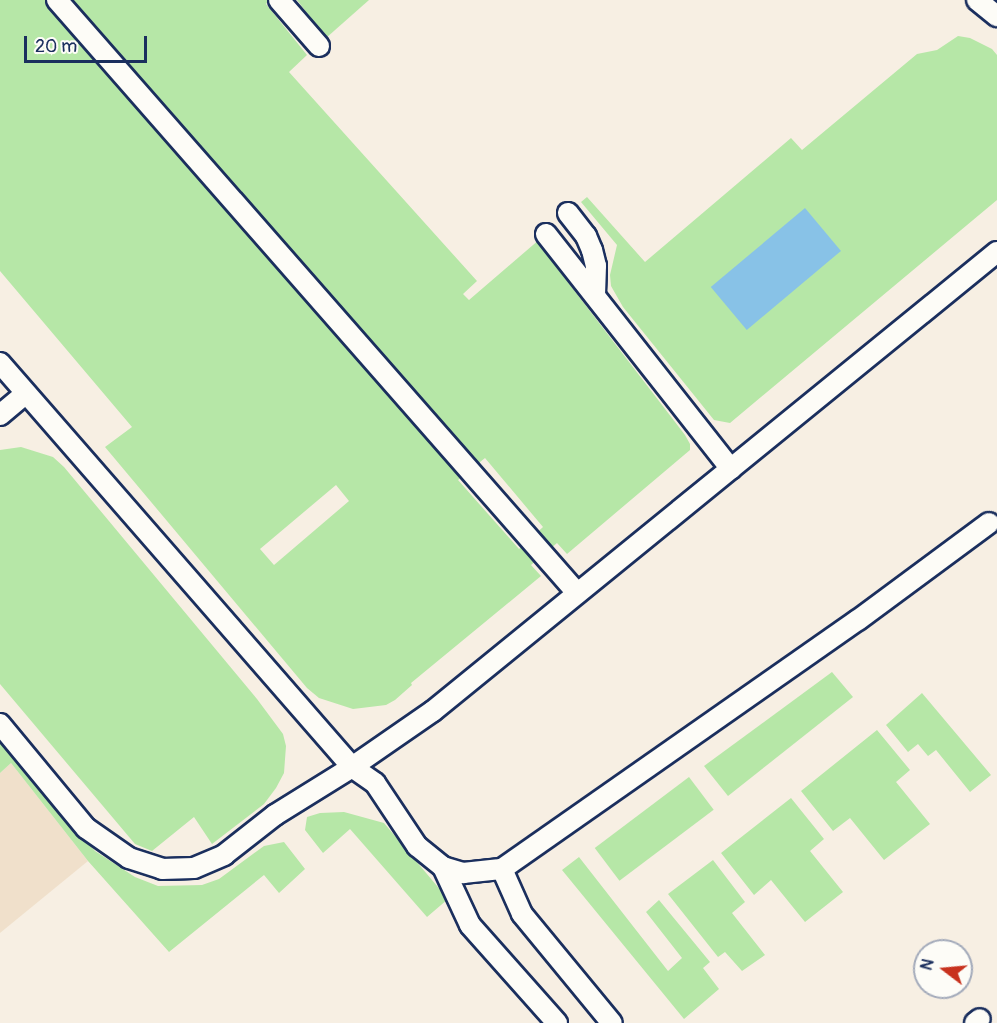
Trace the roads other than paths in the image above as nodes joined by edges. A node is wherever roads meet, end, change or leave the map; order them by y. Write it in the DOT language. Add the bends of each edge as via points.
graph roads {
  1 [pos="57,0"];
  2 [pos="279,0"];
  3 [pos="976,0"];
  4 [pos="997,15"];
  5 [pos="319,46"];
  6 [pos="568,213"];
  7 [pos="546,234"];
  8 [pos="997,252"];
  9 [pos="595,295"];
  10 [pos="0,363"];
  11 [pos="25,394"];
  12 [pos="0,415"];
  13 [pos="731,469"];
  14 [pos="994,524"];
  15 [pos="577,593"];
  16 [pos="0,724"];
  17 [pos="352,767"];
  18 [pos="443,867"];
  19 [pos="502,869"];
  20 [pos="557,1023"];
  21 [pos="612,1023"];
  1 -- 15 [label="lane"];
  2 -- 5 [label="lane"];
  3 -- 4 [label="lane"];
  6 -- 9 [label="lane" via="592,249"];
  7 -- 9 [label="lane"];
  8 -- 13 [label="lane"];
  9 -- 13 [label="lane"];
  10 -- 11 [label="lane"];
  11 -- 12 [label="lane"];
  11 -- 17 [label="lane"];
  13 -- 15 [label="lane"];
  14 -- 19 [label="lane"];
  15 -- 17 [label="lane" via="433,711"];
  16 -- 17 [label="lane" via="86,828 129,858 162,869 194,868 224,855 275,814"];
  17 -- 18 [label="lane" via="375,783 417,846"];
  18 -- 19 [label="lane" via="463,873"];
  18 -- 20 [label="lane" via="470,924"];
  19 -- 21 [label="lane" via="522,914"];
}
